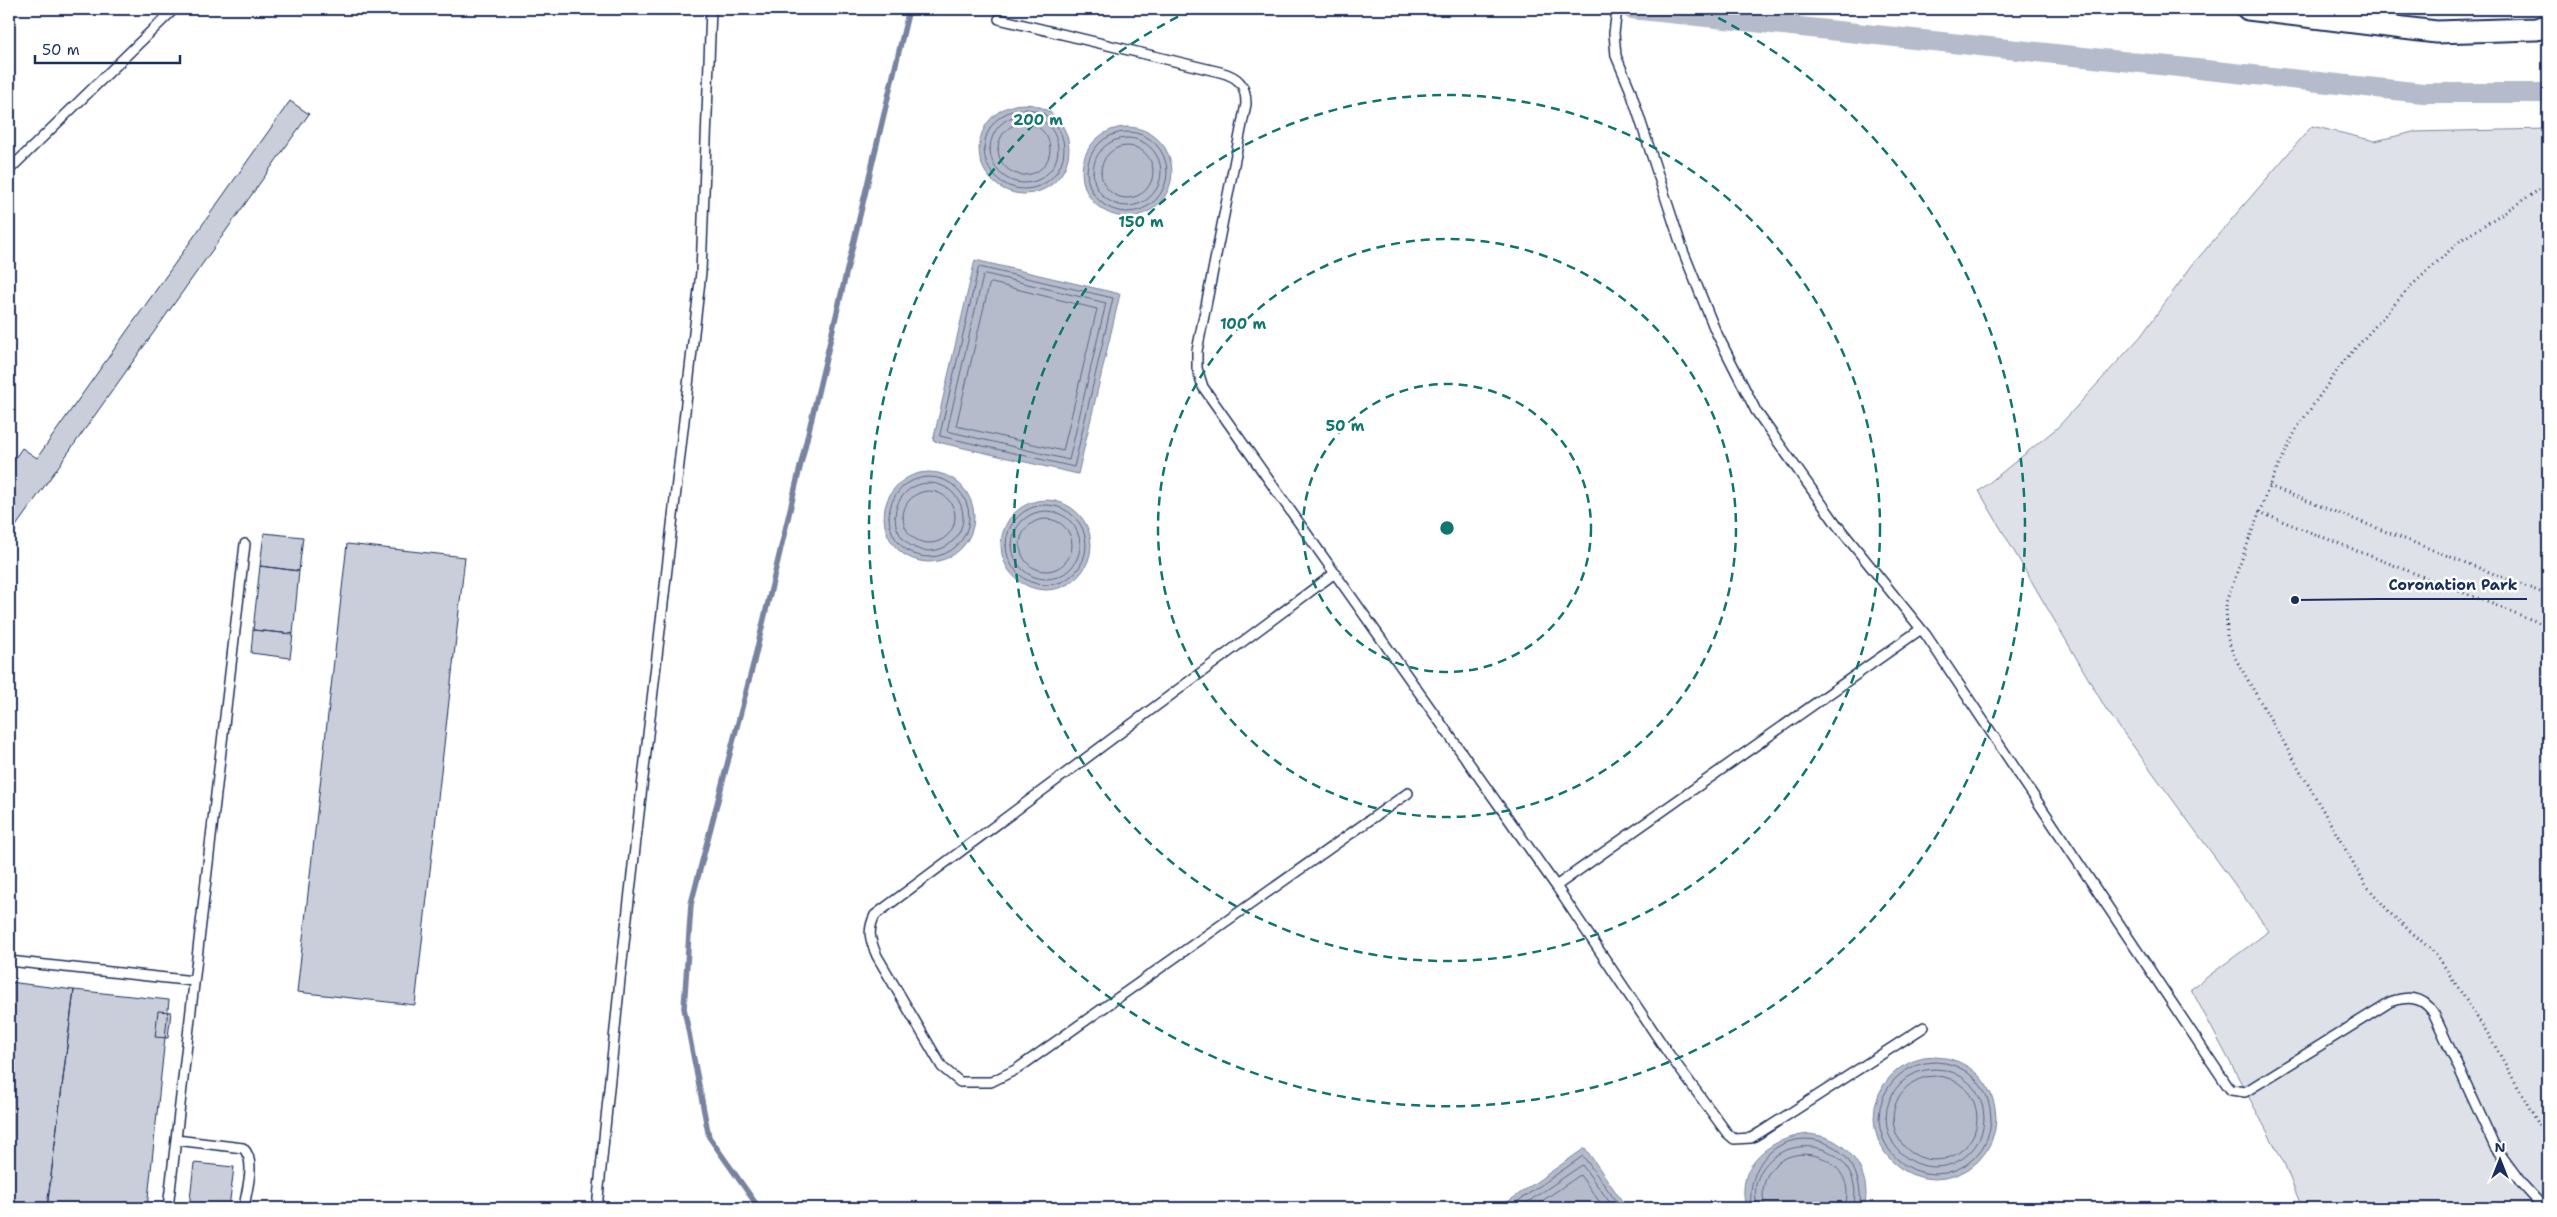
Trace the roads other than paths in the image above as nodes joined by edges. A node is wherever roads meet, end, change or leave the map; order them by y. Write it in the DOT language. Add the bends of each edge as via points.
graph roads {
  1 [pos="174,9"];
  2 [pos="711,9"];
  3 [pos="1616,9"];
  4 [pos="2248,9"];
  5 [pos="999,19"];
  6 [pos="2548,26"];
  7 [pos="9,170"];
  8 [pos="245,544"];
  9 [pos="1335,573"];
  10 [pos="1921,629"];
  11 [pos="1408,793"];
  12 [pos="1556,886"];
  13 [pos="9,961"];
  14 [pos="194,981"];
  15 [pos="1924,1027"];
  16 [pos="176,1140"];
  17 [pos="168,1208"];
  18 [pos="244,1208"];
  19 [pos="597,1208"];
  20 [pos="2544,1208"];
  1 -- 7 [label="lane"];
  2 -- 19 [label="lane" via="701,272"];
  3 -- 10 [label="lane" via="1616,56 1630,89 1683,251 1715,330 1756,411 1837,524"];
  4 -- 6 [label="street" via="2436,32"];
  5 -- 9 [label="lane" via="1220,72 1240,81 1246,92 1246,104 1197,351 1197,368 1203,386"];
  8 -- 14 [label="lane"];
  9 -- 11 [label="lane" via="874,915 869,932 871,941 942,1067 960,1082 991,1082 1017,1069"];
  9 -- 12 [label="lane"];
  10 -- 12 [label="lane"];
  10 -- 20 [label="lane" via="2231,1090 2245,1092 2390,1002 2403,998 2418,999 2427,1003 2434,1012 2495,1147"];
  12 -- 15 [label="lane" via="1668,1053 1734,1139 1751,1138"];
  13 -- 14 [label="lane"];
  14 -- 16 [label="lane"];
  16 -- 17 [label="lane"];
  16 -- 18 [label="lane" via="243,1148 247,1152 250,1165"];
}
